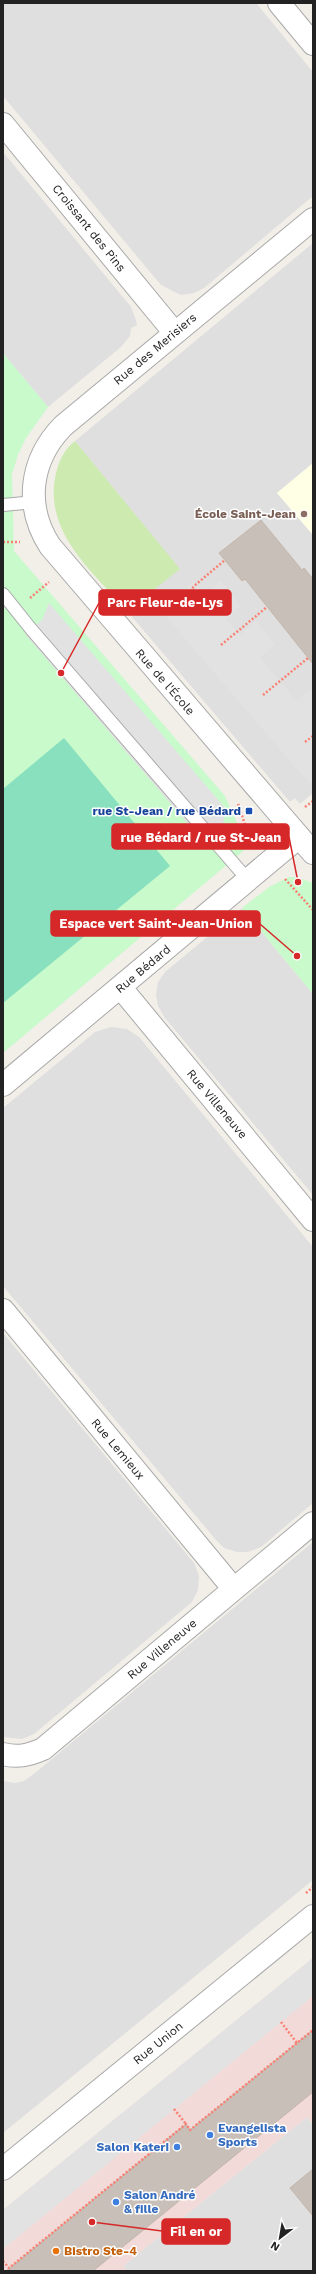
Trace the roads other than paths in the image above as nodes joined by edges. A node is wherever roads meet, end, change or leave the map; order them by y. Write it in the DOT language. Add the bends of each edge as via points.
graph roads {
  1 [pos="279,3"];
  2 [pos="313,44"];
  3 [pos="3,124"];
  4 [pos="313,219"];
  5 [pos="174,332"];
  6 [pos="34,502"];
  7 [pos="3,505"];
  8 [pos="3,594"];
  9 [pos="306,845"];
  10 [pos="248,880"];
  11 [pos="121,988"];
  12 [pos="3,1085"];
  13 [pos="313,1220"];
  14 [pos="3,1310"];
  15 [pos="313,1522"];
  16 [pos="233,1588"];
  17 [pos="3,1754"];
  18 [pos="313,1916"];
  19 [pos="3,2169"];
  1 -- 2 [label="street"];
  3 -- 5 [label="street, Croissant des Pins"];
  4 -- 5 [label="street, Rue des Merisiers"];
  5 -- 6 [label="street, Rue des Merisiers" via="53,436 36,472"];
  6 -- 7 [label="lane"];
  6 -- 9 [label="street, Rue de l'École" via="37,521 50,546"];
  8 -- 10 [label="lane"];
  9 -- 10 [label="street, Rue Bédard"];
  10 -- 11 [label="street, Rue Bédard"];
  11 -- 12 [label="street, Rue Bédard"];
  11 -- 13 [label="street, Rue Villeneuve"];
  14 -- 16 [label="street, Rue Lemieux"];
  15 -- 16 [label="street, Rue Villeneuve"];
  16 -- 17 [label="street, Rue Villeneuve" via="43,1749 30,1755 12,1757"];
  18 -- 19 [label="street, Rue Union"];
}
